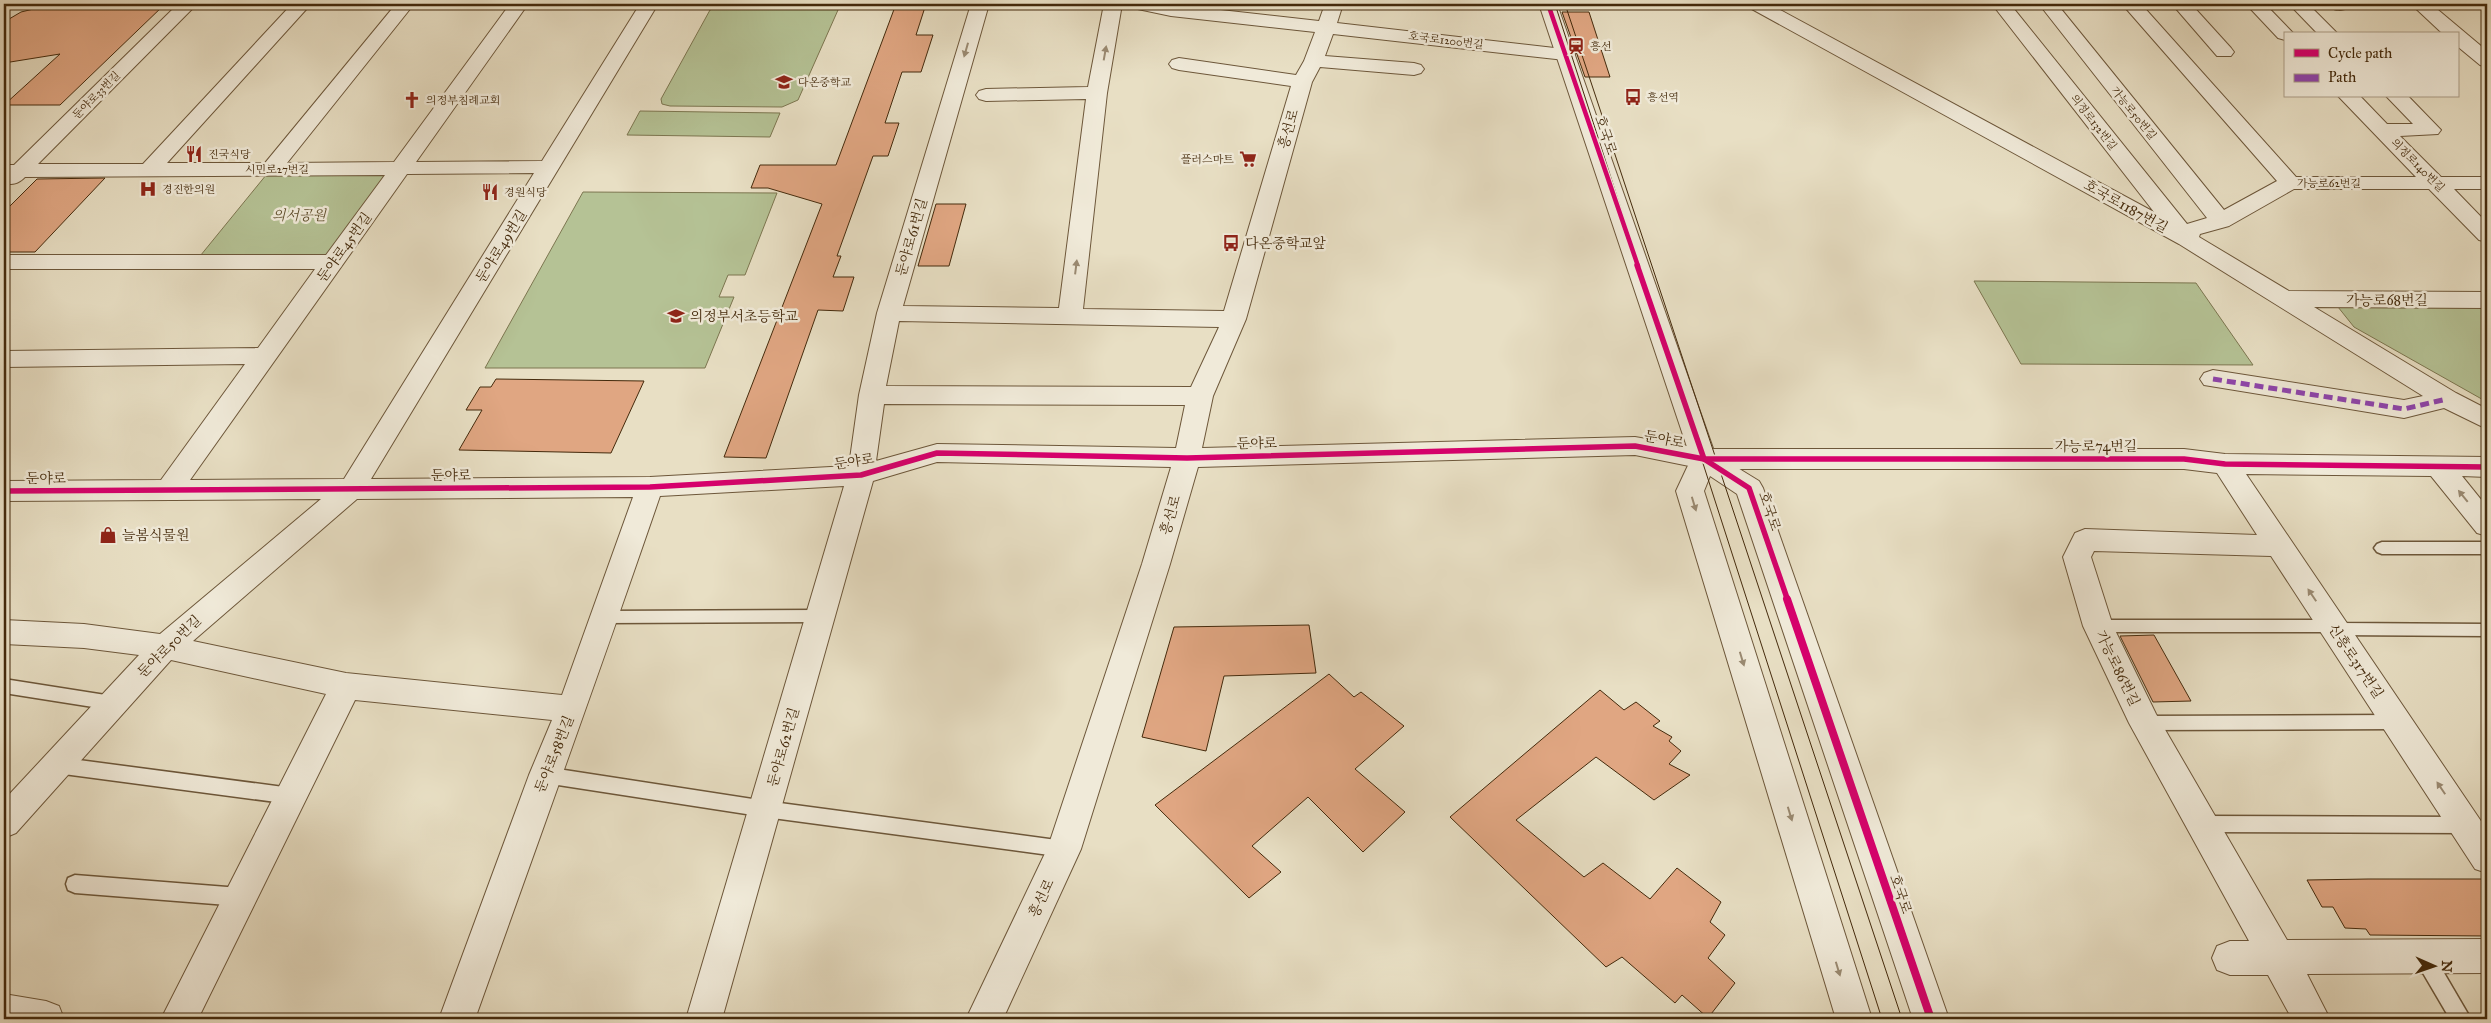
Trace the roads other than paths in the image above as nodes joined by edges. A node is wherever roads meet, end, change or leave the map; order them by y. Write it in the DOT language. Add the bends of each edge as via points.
graph roads {
  1 [pos="188,4"];
  2 [pos="302,4"];
  3 [pos="405,4"];
  4 [pos="519,4"];
  5 [pos="648,4"];
  6 [pos="980,4"];
  7 [pos="1113,4"];
  8 [pos="1139,4"];
  9 [pos="1548,4"];
  10 [pos="2001,4"];
  11 [pos="2048,4"];
  12 [pos="2131,4"];
  13 [pos="2180,4"];
  14 [pos="2255,4"];
  15 [pos="2298,4"];
  16 [pos="2420,4"];
  17 [pos="1773,6"];
  18 [pos="1331,15"];
  19 [pos="2328,32"];
  20 [pos="2453,32"];
  21 [pos="2284,33"];
  22 [pos="2458,37"];
  23 [pos="2224,52"];
  24 [pos="1564,54"];
  25 [pos="2487,61"];
  26 [pos="1179,64"];
  27 [pos="1414,69"];
  28 [pos="1308,71"];
  29 [pos="1098,93"];
  30 [pos="986,95"];
  31 [pos="2350,98"];
  32 [pos="2398,98"];
  33 [pos="2382,130"];
  34 [pos="550,167"];
  35 [pos="402,168"];
  36 [pos="271,169"];
  37 [pos="150,170"];
  38 [pos="11,171"];
  39 [pos="2290,183"];
  40 [pos="2435,183"];
  41 [pos="2487,183"];
  42 [pos="4,186"];
  43 [pos="2221,221"];
  44 [pos="2487,234"];
  45 [pos="2187,239"];
  46 [pos="4,262"];
  47 [pos="332,262"];
  48 [pos="2287,299"];
  49 [pos="2487,300"];
  50 [pos="889,313"];
  51 [pos="1070,315"];
  52 [pos="1234,319"];
  53 [pos="265,356"];
  54 [pos="4,359"];
  55 [pos="2213,379"];
  56 [pos="872,395"];
  57 [pos="1200,396"];
  58 [pos="2447,399"];
  59 [pos="2487,420"];
  60 [pos="1187,458"];
  61 [pos="1704,459"];
  62 [pos="2225,464"];
  63 [pos="2439,467"];
  64 [pos="2487,467"];
  65 [pos="861,475"];
  66 [pos="650,487"];
  67 [pos="352,488"];
  68 [pos="168,490"];
  69 [pos="4,491"];
  70 [pos="2487,526"];
  71 [pos="2279,546"];
  72 [pos="2382,548"];
  73 [pos="2487,548"];
  74 [pos="820,616"];
  75 [pos="605,617"];
  76 [pos="2098,626"];
  77 [pos="2334,628"];
  78 [pos="2487,630"];
  79 [pos="4,632"];
  80 [pos="165,647"];
  81 [pos="4,686"];
  82 [pos="346,686"];
  83 [pos="112,704"];
  84 [pos="572,709"];
  85 [pos="2397,722"];
  86 [pos="2145,723"];
  87 [pos="56,765"];
  88 [pos="545,775"];
  89 [pos="290,796"];
  90 [pos="765,809"];
  91 [pos="4,823"];
  92 [pos="2203,824"];
  93 [pos="2465,825"];
  94 [pos="1064,849"];
  95 [pos="2487,858"];
  96 [pos="76,884"];
  97 [pos="240,897"];
  98 [pos="2423,956"];
  99 [pos="2487,956"];
  100 [pos="2230,958"];
  101 [pos="2279,958"];
  102 [pos="4,1012"];
  103 [pos="46,1019"];
  104 [pos="178,1019"];
  105 [pos="457,1019"];
  106 [pos="704,1019"];
  107 [pos="984,1019"];
  108 [pos="1854,1019"];
  109 [pos="1931,1019"];
  110 [pos="2312,1019"];
  111 [pos="2461,1019"];
  1 -- 38 [label="street, 둔야로33번길"];
  2 -- 37 [label="street"];
  3 -- 36 [label="street"];
  4 -- 35 [label="street, 둔야로45번길"];
  5 -- 34 [label="street, 둔야로49번길"];
  6 -- 50 [label="street, 둔야로61번길, one-way"];
  29 -- 7 [label="street, one-way"];
  8 -- 18 [label="street, 호국로1200번길" via="1171,10"];
  9 -- 24 [label="street, 호국로"];
  10 -- 45 [label="street, 의정로132번길"];
  11 -- 43 [label="street, 가능로50번길"];
  12 -- 39 [label="street"];
  13 -- 23 [label="street"];
  14 -- 21 [label="street"];
  15 -- 19 [label="street"];
  16 -- 20 [label="street"];
  17 -- 45 [label="street, 호국로1187번길"];
  18 -- 24 [label="street, 호국로1200번길"];
  18 -- 28 [label="street, 흥선로"];
  22 -- 25 [label="street"];
  24 -- 61 [label="street, 호국로"];
  26 -- 28 [label="street"];
  27 -- 28 [label="street"];
  28 -- 52 [label="street, 흥선로"];
  29 -- 30 [label="street"];
  51 -- 29 [label="street, one-way"];
  31 -- 33 [label="street, 의정로140번길"];
  32 -- 33 [label="street" via="2431,130"];
  33 -- 40 [label="street, 의정로140번길"];
  34 -- 35 [label="street, 시민로27번길"];
  34 -- 67 [label="street, 둔야로49번길"];
  35 -- 36 [label="street, 시민로27번길"];
  35 -- 47 [label="street, 둔야로45번길"];
  36 -- 37 [label="street, 시민로27번길"];
  37 -- 38 [label="street, 시민로27번길"];
  38 -- 42 [label="street, 둔야로33번길"];
  39 -- 40 [label="street, 가능로62번길"];
  39 -- 43 [label="street, 가능로62번길"];
  40 -- 41 [label="street, 가능로62번길"];
  40 -- 44 [label="street, 의정로140번길"];
  43 -- 45 [label="street, 가능로62번길" via="2191,230"];
  45 -- 48 [label="street, 호국로1187번길"];
  46 -- 47 [label="street"];
  47 -- 53 [label="street, 둔야로45번길"];
  48 -- 49 [label="street, 가능로68번길"];
  48 -- 58 [label="street, 호국로1187번길"];
  50 -- 51 [label="street"];
  50 -- 56 [label="street, 둔야로61번길"];
  51 -- 52 [label="street"];
  52 -- 57 [label="street, 흥선로"];
  53 -- 54 [label="street"];
  53 -- 68 [label="street, 둔야로45번길"];
  55 -- 58 [label="street" via="2404,409"];
  56 -- 57 [label="street"];
  56 -- 65 [label="street, 둔야로61번길"];
  57 -- 60 [label="street, 흥선로"];
  58 -- 59 [label="street, 호국로1187번길"];
  60 -- 61 [label="street, 둔야로" via="1635,446"];
  60 -- 65 [label="street, 둔야로" via="937,453"];
  60 -- 94 [label="street, 흥선로"];
  61 -- 62 [label="street, 가능로74번길" via="2184,459"];
  61 -- 108 [label="street, one-way" via="1690,491"];
  61 -- 109 [label="street, 호국로" via="1749,488"];
  62 -- 63 [label="street, 가능로74번길"];
  62 -- 71 [label="street, 신흥로317번길"];
  63 -- 64 [label="street, 가능로74번길"];
  70 -- 63 [label="street, one-way"];
  65 -- 66 [label="street, 둔야로"];
  65 -- 74 [label="street, 둔야로62번길"];
  66 -- 67 [label="street, 둔야로"];
  66 -- 75 [label="street, 둔야로58번길"];
  67 -- 68 [label="street, 둔야로"];
  67 -- 80 [label="street, 둔야로50번길"];
  68 -- 69 [label="street, 둔야로"];
  71 -- 76 [label="street, 가능로86번길" via="2085,540 2077,557"];
  77 -- 71 [label="street, 신흥로317번길, one-way"];
  72 -- 73 [label="lane"];
  74 -- 75 [label="lane"];
  74 -- 90 [label="street, 둔야로62번길"];
  75 -- 84 [label="street, 둔야로58번길"];
  76 -- 77 [label="lane"];
  76 -- 86 [label="street, 가능로86번길"];
  77 -- 78 [label="lane"];
  77 -- 85 [label="street, 신흥로317번길"];
  79 -- 80 [label="street" via="84,636"];
  80 -- 82 [label="street"];
  80 -- 83 [label="street, 둔야로50번길"];
  81 -- 83 [label="lane"];
  82 -- 84 [label="street"];
  82 -- 89 [label="street"];
  83 -- 87 [label="street, 둔야로50번길"];
  84 -- 88 [label="street, 둔야로58번길"];
  85 -- 86 [label="lane"];
  93 -- 85 [label="street, 신흥로317번길, one-way"];
  86 -- 92 [label="street, 가능로86번길"];
  87 -- 89 [label="lane"];
  87 -- 91 [label="street, 둔야로50번길"];
  88 -- 90 [label="lane"];
  88 -- 105 [label="street, 둔야로58번길"];
  89 -- 97 [label="street"];
  90 -- 94 [label="lane"];
  90 -- 106 [label="street, 둔야로62번길"];
  92 -- 93 [label="lane"];
  92 -- 101 [label="street, 가능로86번길"];
  93 -- 95 [label="street, 신흥로317번길"];
  94 -- 107 [label="street, 흥선로"];
  96 -- 97 [label="lane"];
  97 -- 104 [label="street"];
  98 -- 99 [label="street"];
  98 -- 101 [label="street"];
  98 -- 111 [label="lane"];
  100 -- 101 [label="street"];
  101 -- 110 [label="street, 가능로86번길"];
  102 -- 103 [label="street"];
}
